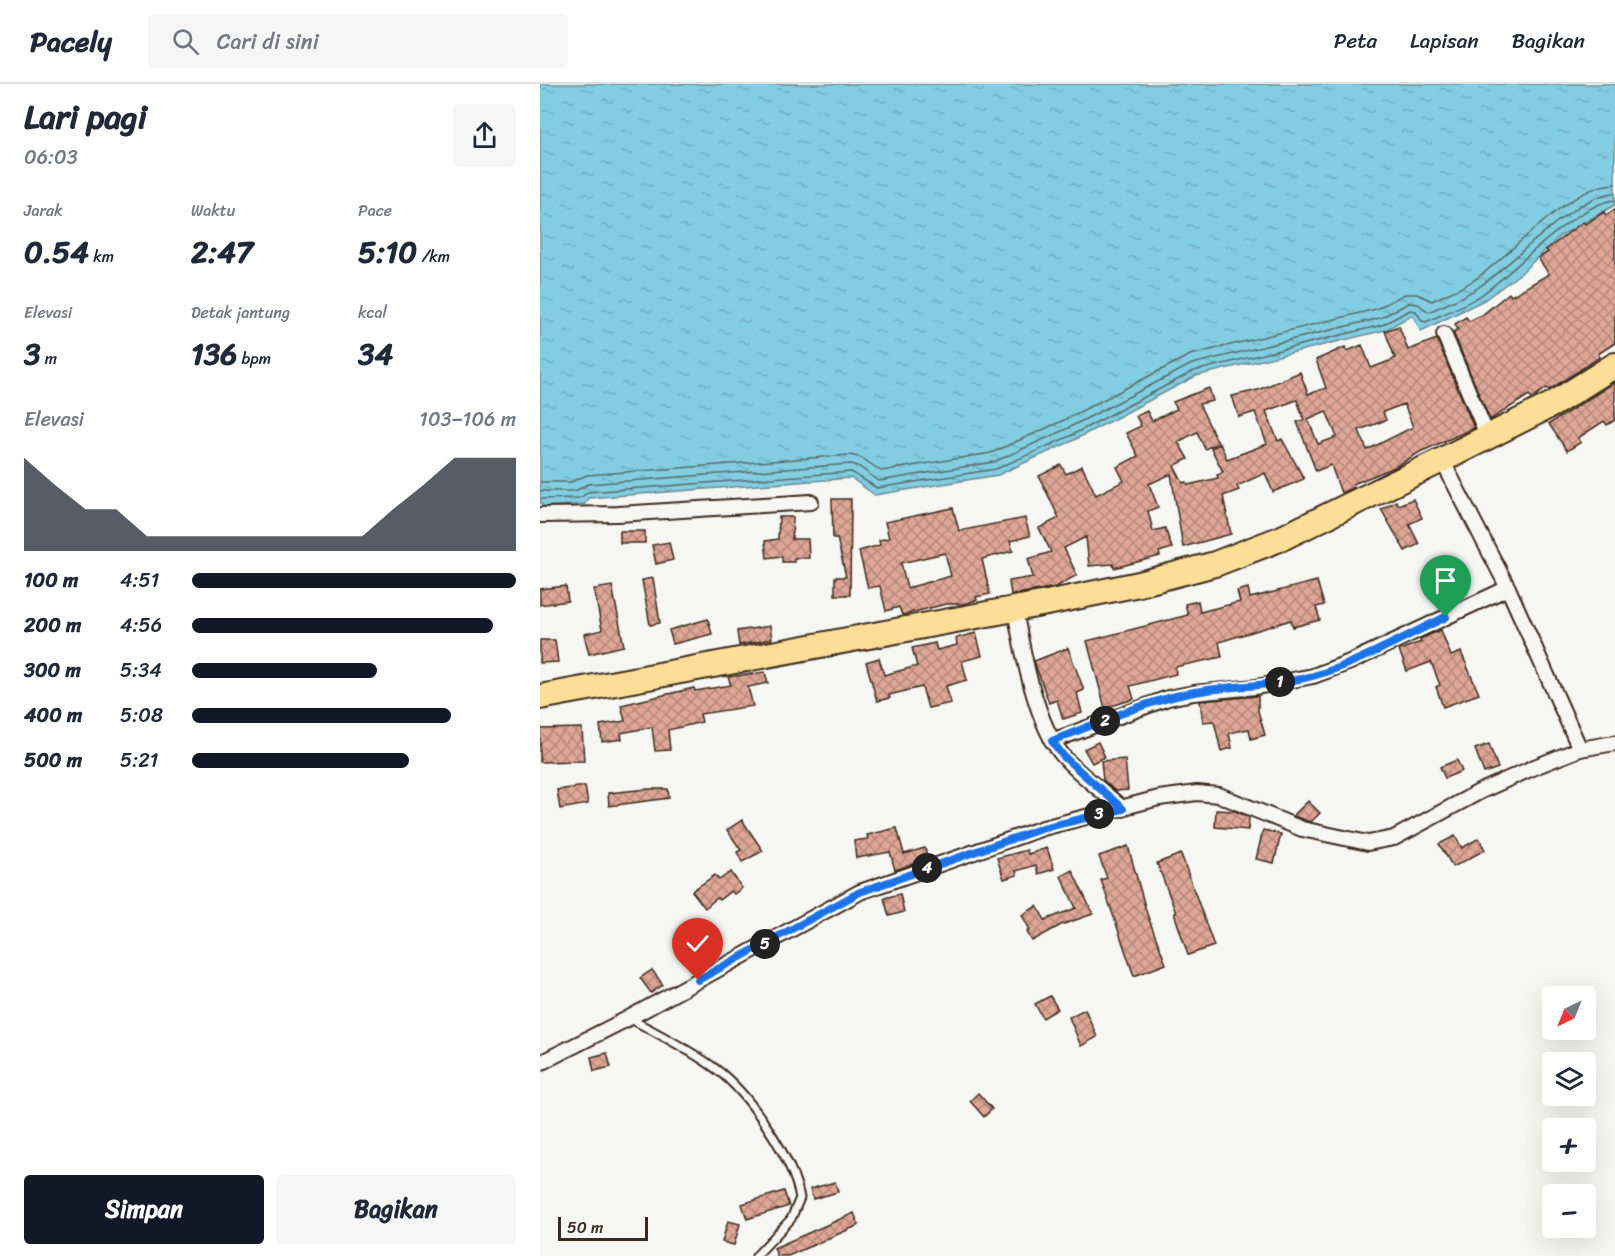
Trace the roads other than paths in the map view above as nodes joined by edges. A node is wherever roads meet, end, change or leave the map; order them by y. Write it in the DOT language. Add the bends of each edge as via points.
graph roads {
  1 [pos="1444,334"];
  2 [pos="1615,365"];
  3 [pos="1488,437"];
  4 [pos="1442,460"];
  5 [pos="811,502"];
  6 [pos="540,515"];
  7 [pos="1508,588"];
  8 [pos="1015,609"];
  9 [pos="540,697"];
  10 [pos="1052,741"];
  11 [pos="1615,743"];
  12 [pos="1580,749"];
  13 [pos="1123,809"];
  14 [pos="629,1018"];
  15 [pos="540,1063"];
  16 [pos="756,1256"];
  1 -- 3 [label="street"];
  2 -- 3 [label="highway" via="1553,404"];
  3 -- 4 [label="highway"];
  4 -- 7 [label="street"];
  4 -- 8 [label="highway" via="1282,538 1215,564"];
  5 -- 6 [label="street"];
  7 -- 10 [label="street" via="1313,676 1168,698"];
  7 -- 12 [label="street"];
  8 -- 9 [label="highway"];
  8 -- 10 [label="street" via="1023,653"];
  10 -- 13 [label="street" via="1064,757"];
  11 -- 12 [label="street"];
  12 -- 13 [label="street" via="1481,792 1394,838 1368,843 1302,829 1219,795 1197,793 1159,798"];
  13 -- 14 [label="street" via="1043,828 860,892"];
  14 -- 15 [label="street"];
  14 -- 16 [label="lane" via="718,1070 782,1149 800,1198 791,1219"];
}
